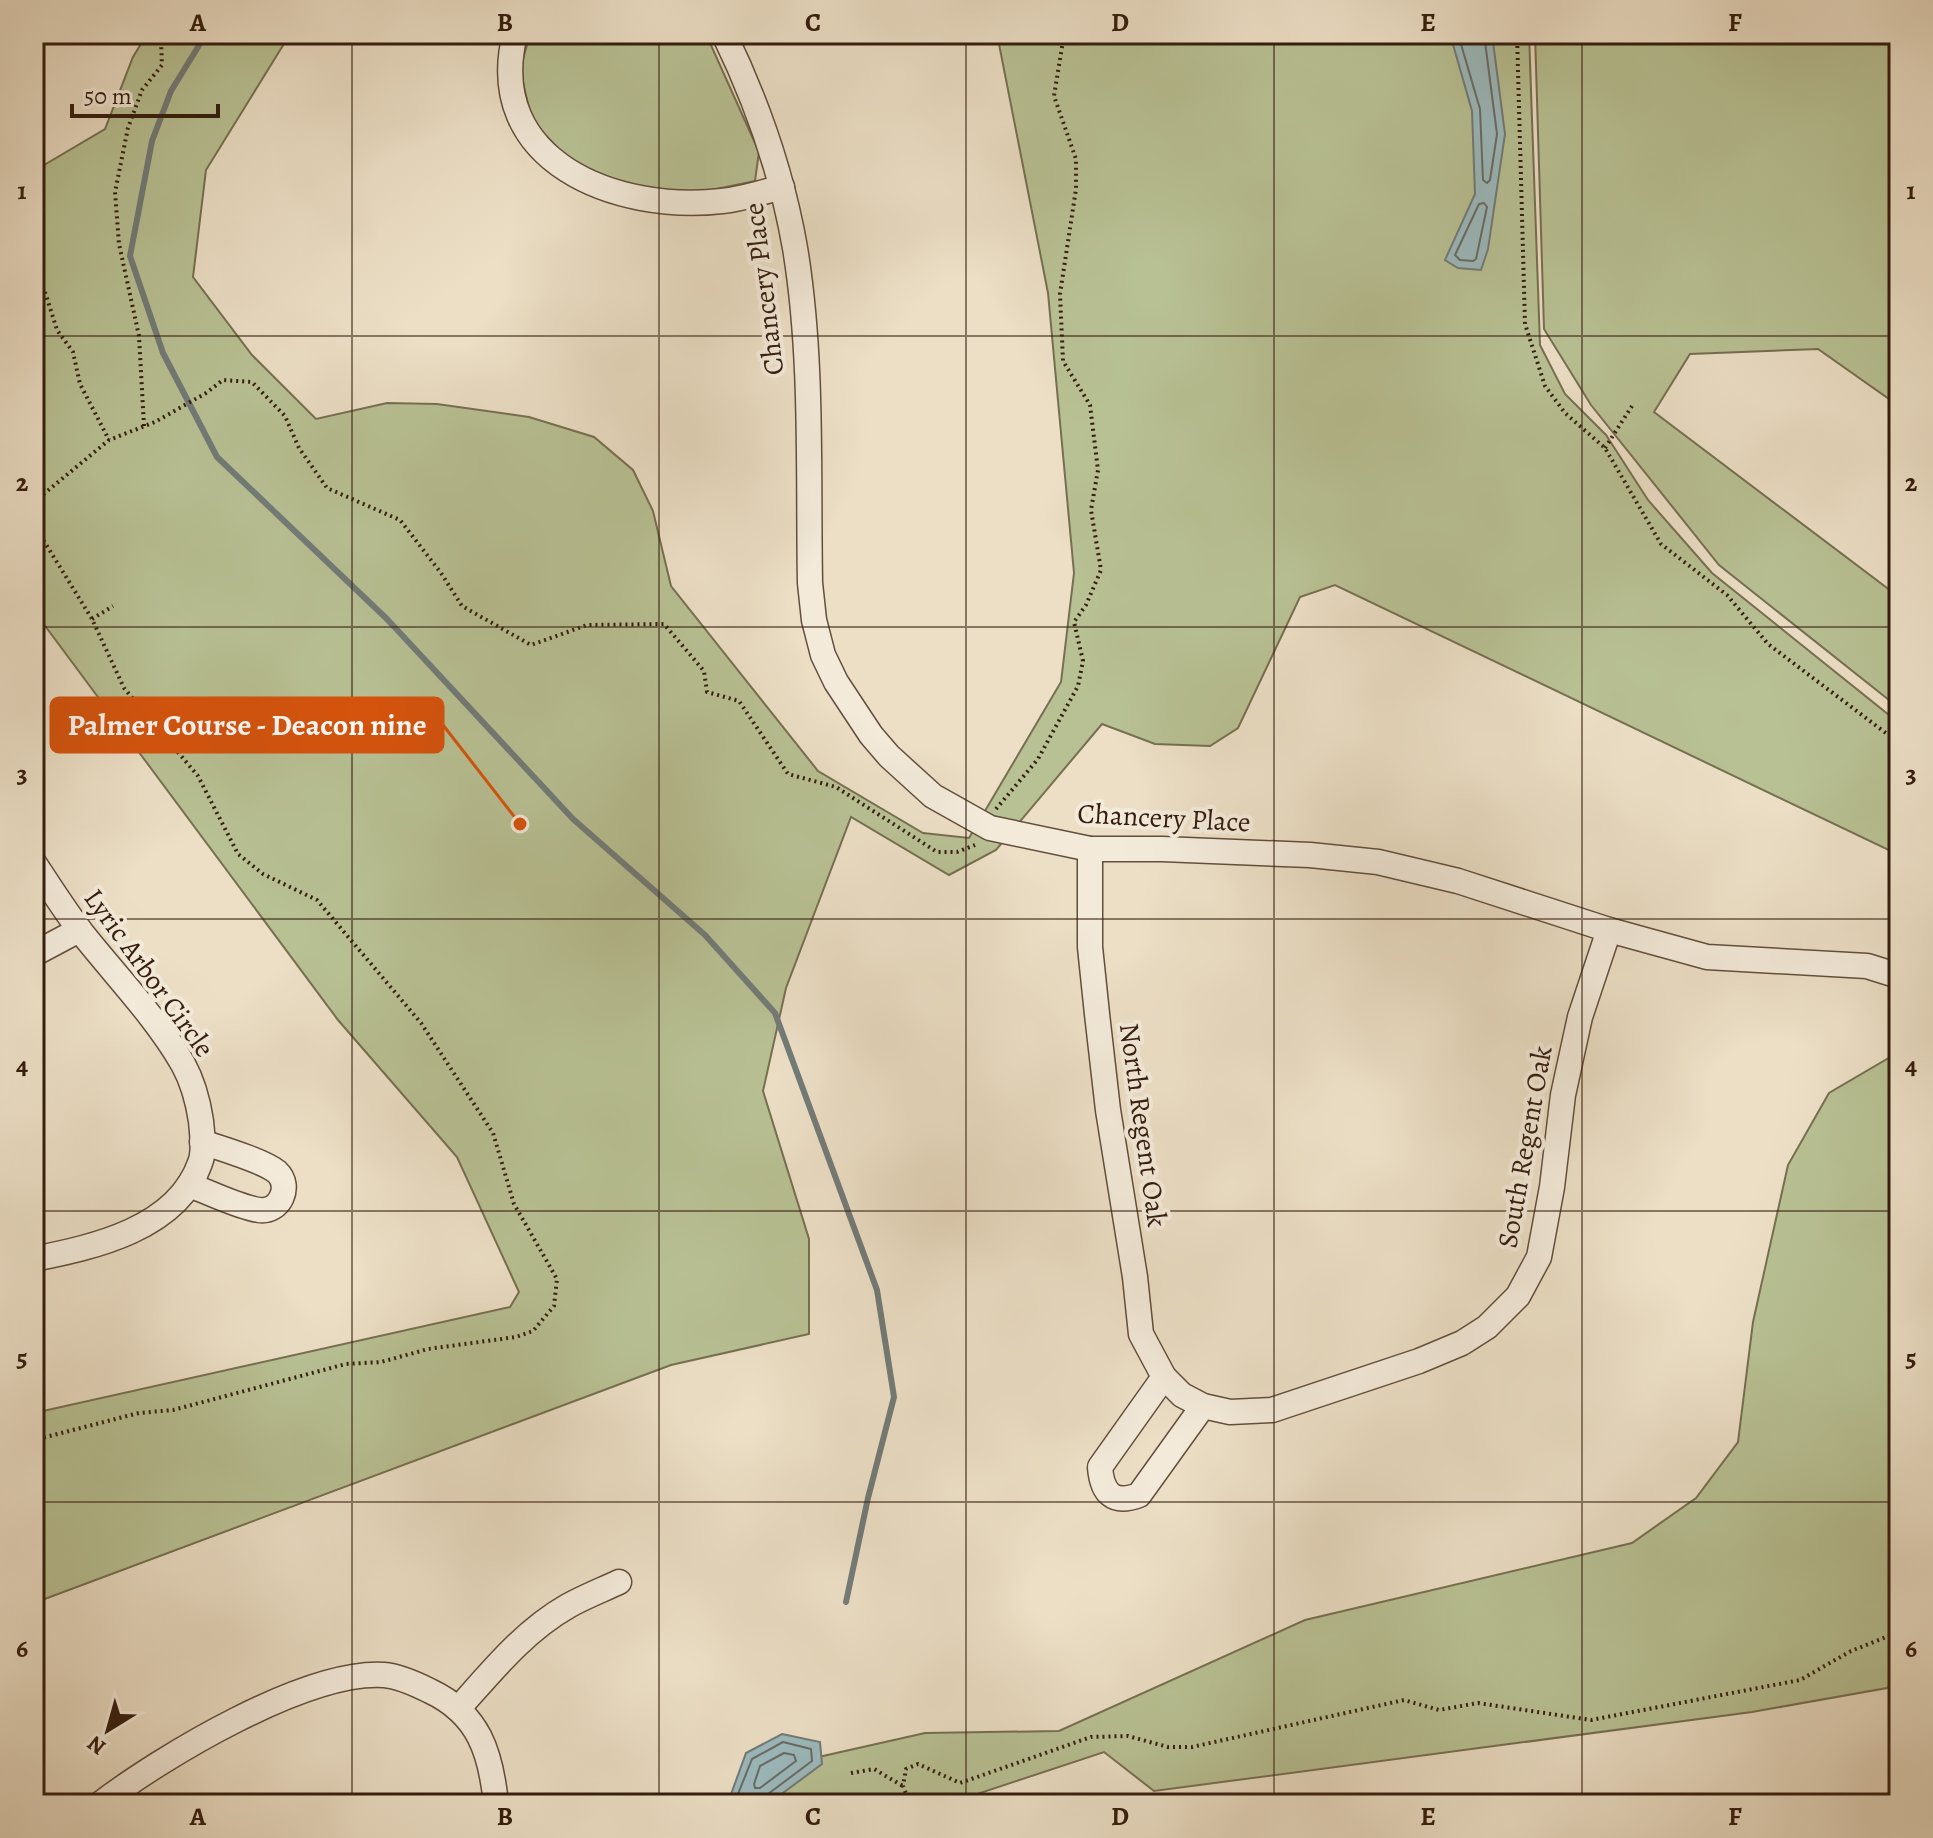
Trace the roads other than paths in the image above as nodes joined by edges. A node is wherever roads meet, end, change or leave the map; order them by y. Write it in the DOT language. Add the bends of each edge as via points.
graph roads {
  1 [pos="515,34"];
  2 [pos="724,34"];
  3 [pos="782,187"];
  4 [pos="1090,849"];
  5 [pos="34,863"];
  6 [pos="79,930"];
  7 [pos="1609,930"];
  8 [pos="34,954"];
  9 [pos="1899,957"];
  10 [pos="1867,966"];
  11 [pos="1899,976"];
  12 [pos="202,1142"];
  13 [pos="189,1185"];
  14 [pos="34,1259"];
  15 [pos="1164,1377"];
  16 [pos="1193,1400"];
  17 [pos="619,1582"];
  18 [pos="458,1709"];
  19 [pos="100,1804"];
  20 [pos="496,1804"];
  1 -- 3 [label="street" via="510,93 519,121 559,165 591,183 674,202 723,201"];
  2 -- 3 [label="street, Chancery Place" via="761,116"];
  3 -- 4 [label="street, Chancery Place" via="804,324 813,608 823,655 857,717 933,796 990,828"];
  4 -- 7 [label="street, Chancery Place" via="1378,862 1458,881"];
  4 -- 15 [label="street, North Regent Oak" via="1090,947 1108,1110 1141,1334"];
  5 -- 6 [label="street, Lyric Arbor Circle"];
  6 -- 8 [label="street"];
  6 -- 12 [label="street, Lyric Arbor Circle" via="183,1064 198,1099"];
  7 -- 10 [label="street, Chancery Place" via="1707,957"];
  7 -- 16 [label="street, South Regent Oak" via="1580,1017 1563,1095 1539,1257 1518,1296 1462,1343 1272,1410 1230,1412"];
  9 -- 10 [label="street, Chancery Place"];
  10 -- 11 [label="street, Chancery Place"];
  12 -- 13 [label="street, Lyric Arbor Circle" via="202,1161"];
  12 -- 13 [label="street" via="275,1170 283,1182 283,1196 274,1207 260,1210"];
  13 -- 14 [label="street, Lyric Arbor Circle" via="162,1213 132,1232"];
  15 -- 16 [label="street, North Regent Oak"];
  15 -- 16 [label="street" via="1100,1467 1104,1488 1114,1497 1139,1495"];
  17 -- 18 [label="street" via="539,1625"];
  18 -- 19 [label="street" via="440,1695 386,1675 320,1684 189,1745"];
  18 -- 20 [label="street" via="477,1730 489,1756"];
}
